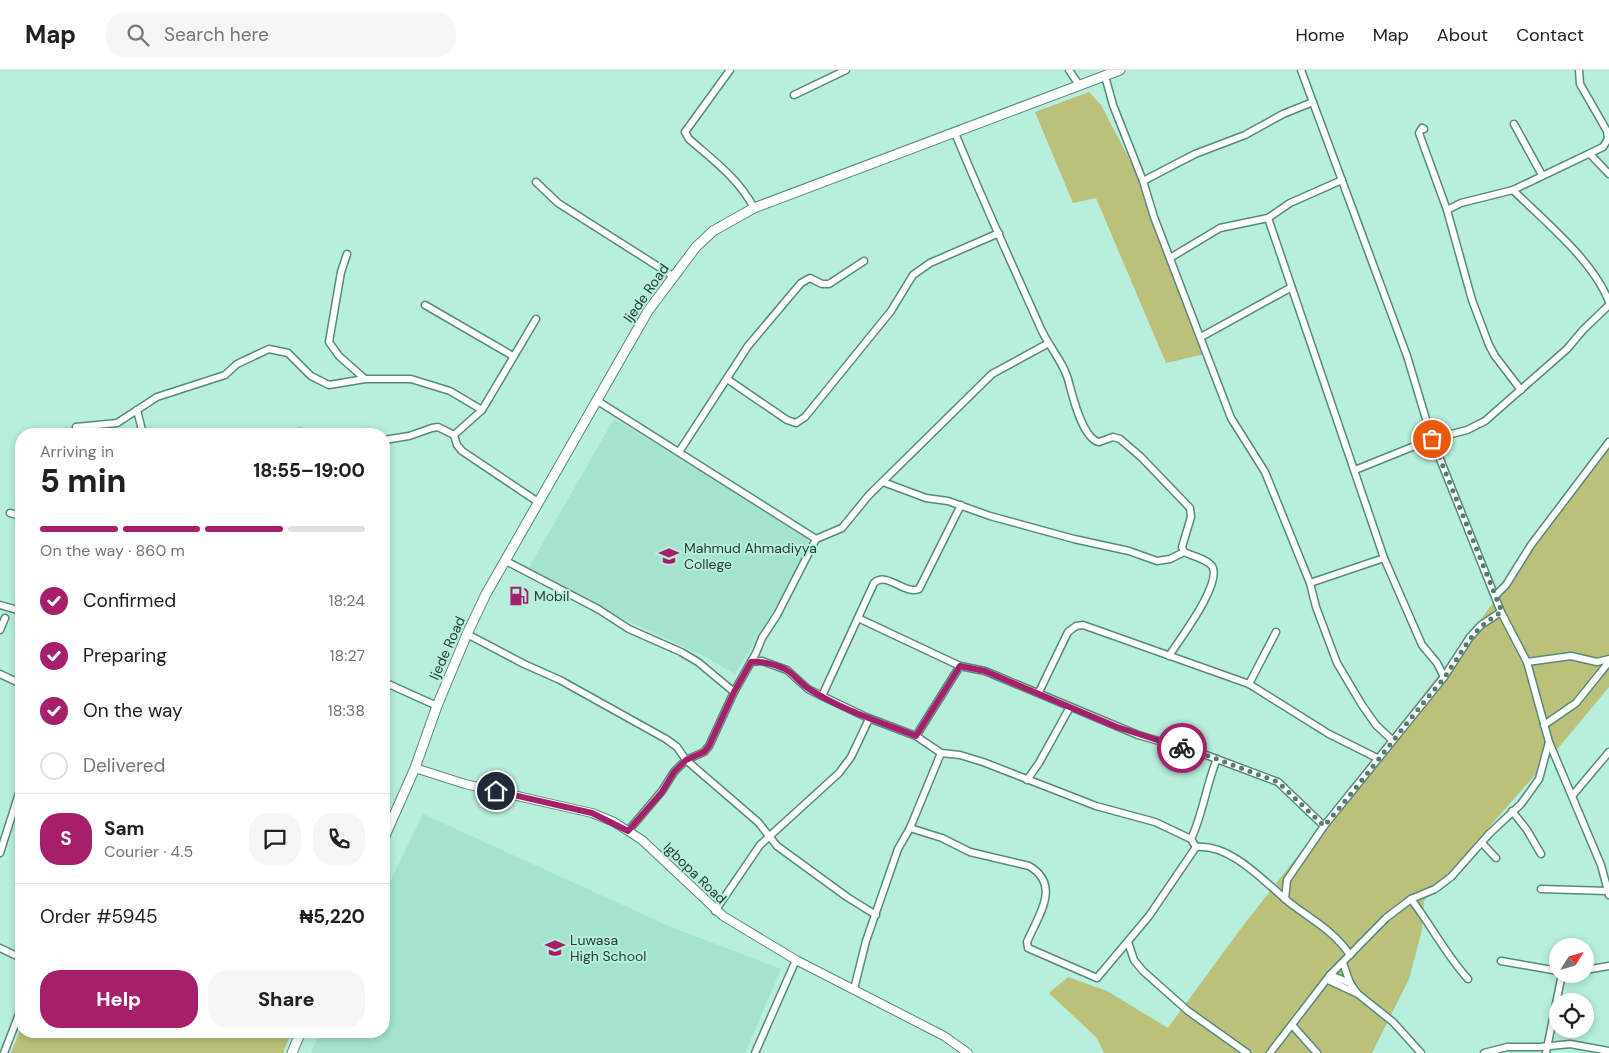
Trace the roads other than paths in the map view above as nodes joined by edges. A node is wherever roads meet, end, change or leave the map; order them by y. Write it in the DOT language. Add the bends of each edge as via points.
graph roads {
  1 [pos="730,70"];
  2 [pos="846,70"];
  3 [pos="1070,70"];
  4 [pos="1120,70"];
  5 [pos="1301,70"];
  6 [pos="1579,70"];
  7 [pos="1105,76"];
  8 [pos="1079,85"];
  9 [pos="794,95"];
  10 [pos="1313,102"];
  11 [pos="1514,124"];
  12 [pos="1424,129"];
  13 [pos="955,133"];
  14 [pos="1590,154"];
  15 [pos="1542,174"];
  16 [pos="1609,174"];
  17 [pos="1342,180"];
  18 [pos="1143,181"];
  19 [pos="536,182"];
  20 [pos="1513,190"];
  21 [pos="754,208"];
  22 [pos="1447,210"];
  23 [pos="1268,218"];
  24 [pos="999,233"];
  25 [pos="347,254"];
  26 [pos="1170,258"];
  27 [pos="864,260"];
  28 [pos="673,276"];
  29 [pos="1290,288"];
  30 [pos="1609,303"];
  31 [pos="425,305"];
  32 [pos="536,319"];
  33 [pos="1201,337"];
  34 [pos="1048,344"];
  35 [pos="513,356"];
  36 [pos="365,379"];
  37 [pos="727,379"];
  38 [pos="1521,390"];
  39 [pos="596,400"];
  40 [pos="137,410"];
  41 [pos="482,410"];
  42 [pos="76,426"];
  43 [pos="142,428"];
  44 [pos="454,435"];
  45 [pos="390,439"];
  46 [pos="1432,439"];
  47 [pos="1609,442"];
  48 [pos="679,452"];
  49 [pos="1355,470"];
  50 [pos="883,482"];
  51 [pos="538,502"];
  52 [pos="962,505"];
  53 [pos="10,513"];
  54 [pos="15,514"];
  55 [pos="816,539"];
  56 [pos="1184,552"];
  57 [pos="1384,558"];
  58 [pos="506,561"];
  59 [pos="1310,583"];
  60 [pos="1496,595"];
  61 [pos="0,605"];
  62 [pos="15,609"];
  63 [pos="1502,612"];
  64 [pos="5,618"];
  65 [pos="858,618"];
  66 [pos="0,630"];
  67 [pos="1276,632"];
  68 [pos="467,634"];
  69 [pos="756,653"];
  70 [pos="1169,656"];
  71 [pos="762,661"];
  72 [pos="1609,661"];
  73 [pos="751,662"];
  74 [pos="1527,662"];
  75 [pos="960,666"];
  76 [pos="0,674"];
  77 [pos="1444,677"];
  78 [pos="15,681"];
  79 [pos="1249,684"];
  80 [pos="390,685"];
  81 [pos="734,692"];
  82 [pos="1039,692"];
  83 [pos="822,696"];
  84 [pos="437,706"];
  85 [pos="1070,707"];
  86 [pos="869,718"];
  87 [pos="1544,724"];
  88 [pos="916,736"];
  89 [pos="1392,740"];
  90 [pos="1549,742"];
  91 [pos="1609,752"];
  92 [pos="941,753"];
  93 [pos="1377,758"];
  94 [pos="1217,759"];
  95 [pos="686,760"];
  96 [pos="415,768"];
  97 [pos="1027,780"];
  98 [pos="1572,796"];
  99 [pos="15,806"];
  100 [pos="1512,811"];
  101 [pos="390,824"];
  102 [pos="1324,826"];
  103 [pos="910,828"];
  104 [pos="628,831"];
  105 [pos="770,837"];
  106 [pos="1191,839"];
  107 [pos="1482,843"];
  108 [pos="1196,847"];
  109 [pos="0,853"];
  110 [pos="1541,854"];
  111 [pos="1496,858"];
  112 [pos="1541,889"];
  113 [pos="1608,893"];
  114 [pos="1285,899"];
  115 [pos="1411,899"];
  116 [pos="715,911"];
  117 [pos="876,915"];
  118 [pos="1128,942"];
  119 [pos="0,948"];
  120 [pos="15,955"];
  121 [pos="1350,956"];
  122 [pos="796,960"];
  123 [pos="1501,961"];
  124 [pos="1343,963"];
  125 [pos="1609,966"];
  126 [pos="1594,968"];
  127 [pos="1549,969"];
  128 [pos="1329,978"];
  129 [pos="1468,979"];
  130 [pos="1350,983"];
  131 [pos="1560,983"];
  132 [pos="854,989"];
  133 [pos="1358,994"];
  134 [pos="15,1024"];
  135 [pos="1292,1025"];
  136 [pos="298,1038"];
  137 [pos="0,1042"];
  138 [pos="7,1045"];
  139 [pos="1546,1050"];
  140 [pos="1609,1051"];
  141 [pos="4,1053"];
  142 [pos="292,1053"];
  143 [pos="756,1053"];
  144 [pos="968,1053"];
  145 [pos="1247,1053"];
  146 [pos="1270,1053"];
  147 [pos="1317,1053"];
  148 [pos="1421,1053"];
  149 [pos="1484,1053"];
  1 -- 21 [label="street" via="685,132 734,177"];
  2 -- 9 [label="street"];
  3 -- 8 [label="street"];
  4 -- 7 [label="main road, Ijede Road"];
  5 -- 10 [label="street"];
  6 -- 14 [label="street" via="1580,84 1608,131 1603,147"];
  7 -- 8 [label="main road, Ijede Road"];
  7 -- 18 [label="street"];
  8 -- 13 [label="main road, Ijede Road"];
  10 -- 17 [label="street"];
  10 -- 18 [label="street"];
  11 -- 15 [label="street"];
  12 -- 22 [label="street" via="1419,133"];
  13 -- 21 [label="main road, Ijede Road"];
  13 -- 24 [label="street"];
  14 -- 15 [label="street"];
  14 -- 16 [label="street"];
  15 -- 20 [label="street"];
  17 -- 23 [label="street" via="1296,200"];
  17 -- 46 [label="street" via="1407,356"];
  18 -- 26 [label="street"];
  19 -- 28 [label="street" via="558,203"];
  20 -- 22 [label="street" via="1461,203"];
  20 -- 30 [label="street" via="1570,247 1598,282"];
  21 -- 28 [label="main road, Ijede Road" via="713,232"];
  22 -- 38 [label="street" via="1472,300 1489,345"];
  23 -- 26 [label="street" via="1220,228"];
  23 -- 29 [label="street"];
  24 -- 34 [label="street"];
  24 -- 37 [label="street" via="930,263 913,275 891,311 811,410 796,423"];
  25 -- 36 [label="street" via="329,342 339,356"];
  26 -- 33 [label="street"];
  27 -- 37 [label="street" via="829,284 805,279 748,346"];
  28 -- 39 [label="main road, Ijede Road" via="648,311"];
  29 -- 33 [label="street"];
  29 -- 49 [label="street"];
  30 -- 38 [label="street" via="1567,349"];
  31 -- 35 [label="street"];
  32 -- 35 [label="street"];
  33 -- 59 [label="street" via="1231,418 1258,460"];
  34 -- 50 [label="street" via="992,374"];
  34 -- 56 [label="street" via="1066,375 1074,404 1092,440 1120,439 1190,508 1191,517 1182,547"];
  35 -- 41 [label="street"];
  36 -- 40 [label="street" via="329,385 311,376 288,354 270,349 237,364 225,375 168,392"];
  36 -- 41 [label="street" via="411,379 429,383"];
  37 -- 48 [label="street"];
  38 -- 46 [label="street" via="1484,421 1467,430"];
  39 -- 48 [label="street"];
  39 -- 51 [label="main road, Ijede Road"];
  40 -- 42 [label="street" via="117,424"];
  40 -- 43 [label="street"];
  41 -- 44 [label="street"];
  44 -- 45 [label="street" via="438,427"];
  44 -- 51 [label="street" via="462,451"];
  46 -- 49 [label="street"];
  46 -- 60 [label="street"];
  47 -- 60 [label="street" via="1531,545 1506,586"];
  48 -- 55 [label="street"];
  49 -- 57 [label="street"];
  50 -- 52 [label="street" via="926,498"];
  50 -- 55 [label="street" via="842,528"];
  51 -- 58 [label="main road, Ijede Road"];
  52 -- 56 [label="street" via="990,516 1120,548 1157,561"];
  52 -- 65 [label="street" via="918,589 911,590 885,580 876,581"];
  53 -- 54 [label="street"];
  55 -- 69 [label="street"];
  56 -- 70 [label="street" via="1210,564 1214,576 1208,596"];
  57 -- 59 [label="street"];
  57 -- 77 [label="street" via="1422,645"];
  58 -- 68 [label="main road, Ijede Road"];
  58 -- 81 [label="street" via="598,609 629,629 681,652"];
  59 -- 89 [label="street" via="1337,662 1362,706"];
  60 -- 63 [label="street"];
  61 -- 62 [label="street"];
  63 -- 74 [label="street"];
  63 -- 77 [label="street" via="1481,625 1470,637"];
  64 -- 66 [label="street"];
  65 -- 75 [label="street"];
  65 -- 83 [label="street"];
  67 -- 79 [label="street"];
  68 -- 84 [label="main road, Ijede Road"];
  68 -- 95 [label="street" via="560,680 666,739"];
  69 -- 71 [label="street"];
  69 -- 73 [label="street"];
  70 -- 79 [label="street"];
  70 -- 82 [label="street" via="1083,625 1076,626 1068,632"];
  71 -- 73 [label="street"];
  71 -- 83 [label="street" via="787,670 808,689"];
  72 -- 74 [label="street" via="1597,662 1571,656"];
  72 -- 87 [label="street" via="1576,703"];
  73 -- 81 [label="street"];
  74 -- 87 [label="street"];
  75 -- 82 [label="street" via="985,671"];
  75 -- 88 [label="street"];
  76 -- 78 [label="street"];
  77 -- 89 [label="street"];
  79 -- 93 [label="street" via="1337,739"];
  80 -- 84 [label="street"];
  81 -- 95 [label="street" via="709,746 704,752"];
  82 -- 85 [label="street"];
  83 -- 86 [label="street"];
  84 -- 96 [label="main road, Ijede Road"];
  85 -- 94 [label="street" via="1138,735"];
  85 -- 97 [label="street"];
  86 -- 88 [label="street"];
  86 -- 105 [label="street" via="839,774"];
  87 -- 90 [label="street"];
  88 -- 92 [label="street"];
  89 -- 93 [label="street"];
  90 -- 98 [label="street"];
  90 -- 100 [label="street" via="1539,779 1528,796"];
  91 -- 98 [label="street"];
  92 -- 97 [label="street" via="975,760"];
  92 -- 103 [label="street"];
  93 -- 102 [label="street" via="1360,784"];
  94 -- 102 [label="street" via="1278,782"];
  94 -- 106 [label="street"];
  95 -- 104 [label="street"];
  95 -- 105 [label="street" via="758,822"];
  96 -- 101 [label="main road, Ijede Road"];
  96 -- 104 [label="street, Igbopa Road" via="465,784 592,813"];
  97 -- 106 [label="street" via="1096,806 1155,822"];
  98 -- 113 [label="street" via="1601,865"];
  99 -- 109 [label="street"];
  100 -- 107 [label="street"];
  100 -- 110 [label="street"];
  102 -- 114 [label="street" via="1287,880"];
  103 -- 117 [label="street" via="898,849"];
  103 -- 118 [label="street" via="942,838 970,852 1035,869 1047,885 1047,896 1027,942 1032,951 1097,978"];
  104 -- 116 [label="street, Igbopa Road" via="642,840"];
  105 -- 116 [label="street" via="760,844"];
  105 -- 117 [label="street" via="777,846"];
  106 -- 108 [label="street"];
  107 -- 111 [label="street"];
  107 -- 115 [label="street" via="1451,877 1435,889"];
  108 -- 114 [label="street" via="1215,849 1234,858"];
  108 -- 118 [label="street"];
  112 -- 113 [label="street"];
  114 -- 121 [label="street" via="1333,933"];
  115 -- 121 [label="street" via="1386,918"];
  115 -- 129 [label="street"];
  116 -- 122 [label="street, Igbopa Road"];
  117 -- 132 [label="street"];
  118 -- 145 [label="street" via="1134,960 1143,971 1188,1011"];
  119 -- 120 [label="street"];
  121 -- 124 [label="street"];
  122 -- 132 [label="street, Igbopa Road"];
  122 -- 143 [label="street"];
  123 -- 127 [label="street"];
  124 -- 128 [label="street"];
  124 -- 130 [label="street"];
  125 -- 126 [label="street"];
  128 -- 130 [label="street"];
  128 -- 133 [label="street"];
  128 -- 135 [label="street"];
  130 -- 133 [label="street"];
  131 -- 139 [label="street"];
  132 -- 144 [label="street, Igbopa Road" via="944,1036"];
  133 -- 148 [label="street" via="1393,1022"];
  134 -- 138 [label="street"];
  135 -- 146 [label="street"];
  135 -- 147 [label="street"];
  136 -- 142 [label="main road"];
  137 -- 138 [label="street"];
  138 -- 141 [label="street"];
  139 -- 140 [label="street" via="1570,1044"];
  139 -- 149 [label="street" via="1507,1047"];
}
